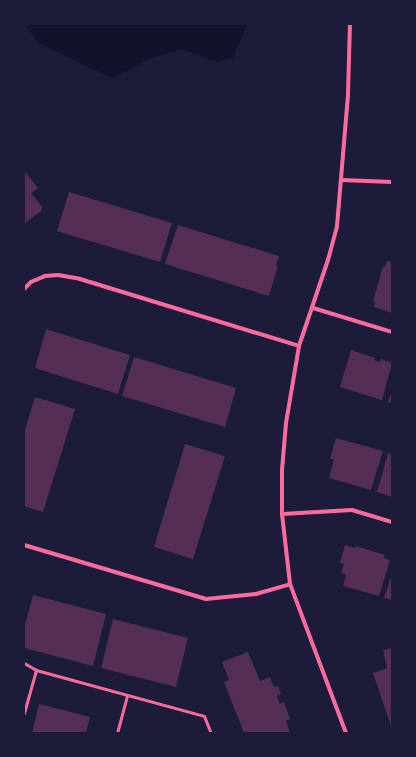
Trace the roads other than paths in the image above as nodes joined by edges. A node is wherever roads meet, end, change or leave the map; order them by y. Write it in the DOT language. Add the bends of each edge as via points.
graph roads {
  1 [pos="350,24"];
  2 [pos="342,180"];
  3 [pos="392,182"];
  4 [pos="24,289"];
  5 [pos="313,308"];
  6 [pos="392,332"];
  7 [pos="299,346"];
  8 [pos="282,514"];
  9 [pos="392,522"];
  10 [pos="24,545"];
  11 [pos="290,584"];
  12 [pos="24,663"];
  13 [pos="36,670"];
  14 [pos="127,696"];
  15 [pos="24,713"];
  16 [pos="116,733"];
  17 [pos="211,733"];
  18 [pos="346,733"];
  1 -- 2 [label="street"];
  2 -- 3 [label="street"];
  2 -- 5 [label="street" via="337,226"];
  4 -- 7 [label="street" via="31,282 45,276 58,275 80,279"];
  5 -- 6 [label="street"];
  5 -- 7 [label="street"];
  7 -- 8 [label="street" via="286,423"];
  8 -- 9 [label="street" via="352,510"];
  8 -- 11 [label="street"];
  10 -- 11 [label="street" via="206,599 256,594"];
  11 -- 18 [label="street"];
  12 -- 13 [label="lane"];
  13 -- 14 [label="lane"];
  13 -- 15 [label="lane"];
  14 -- 16 [label="lane"];
  14 -- 17 [label="lane" via="204,716"];
}
